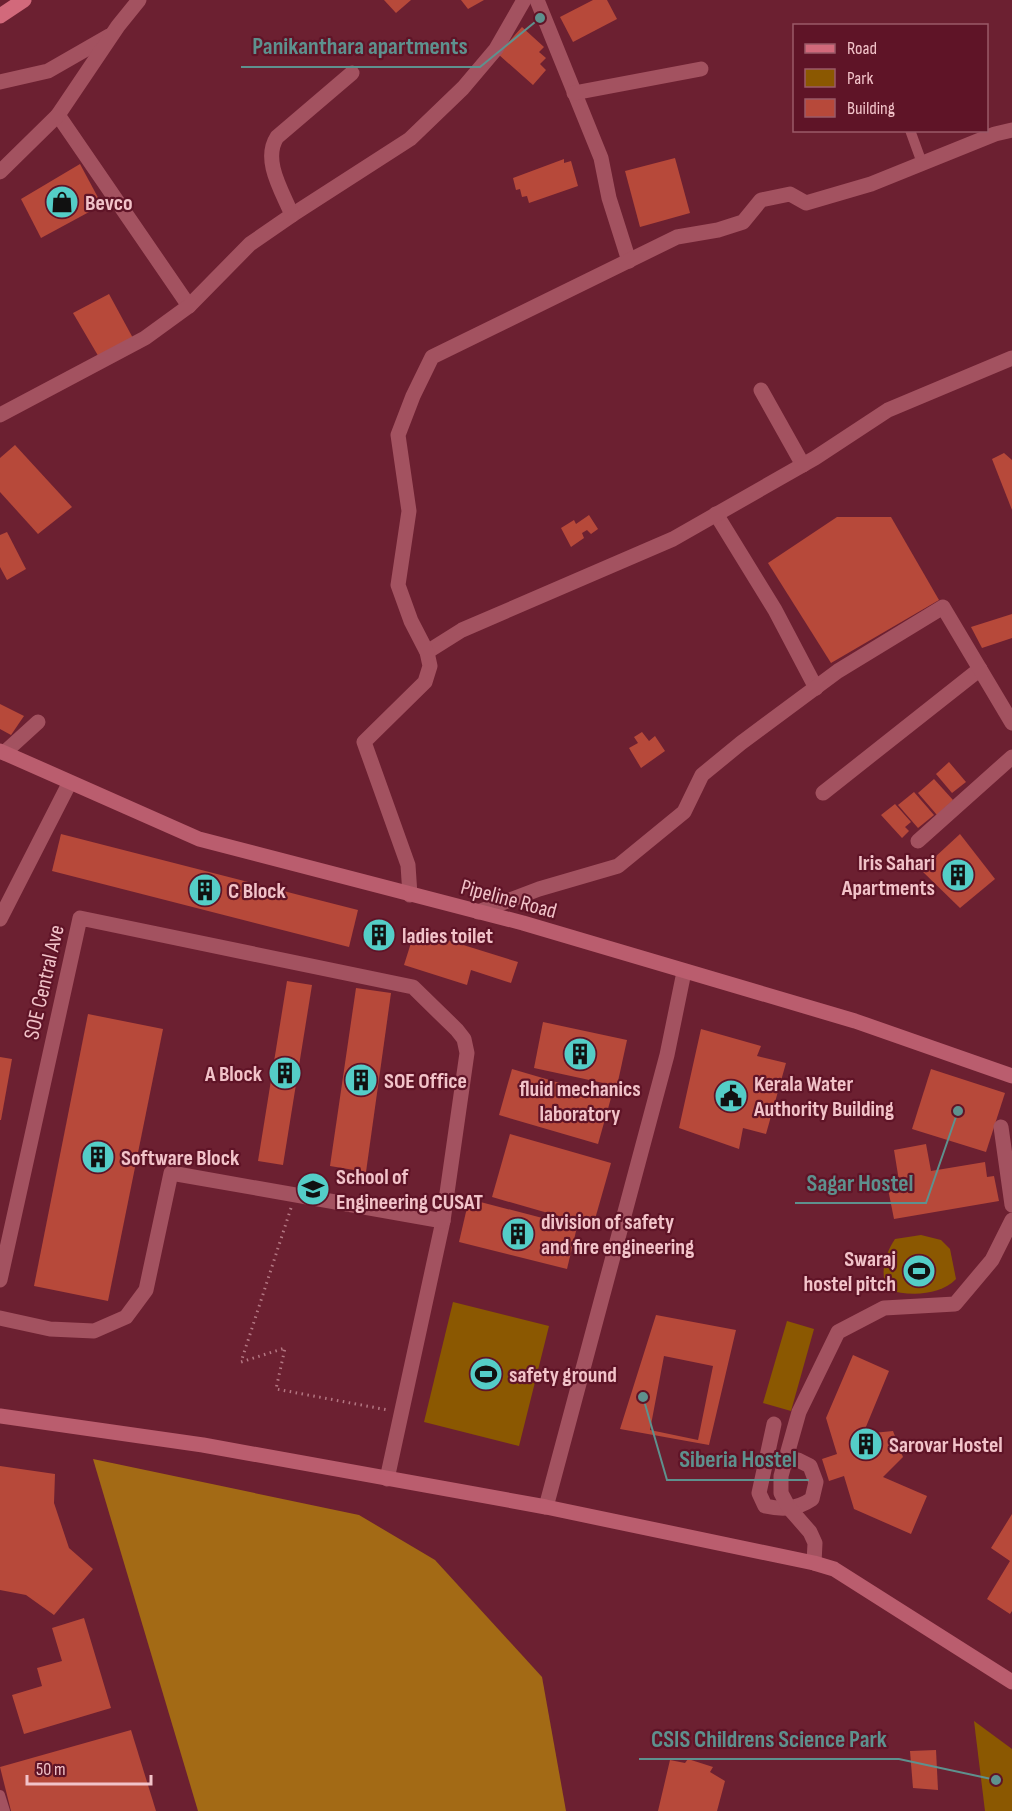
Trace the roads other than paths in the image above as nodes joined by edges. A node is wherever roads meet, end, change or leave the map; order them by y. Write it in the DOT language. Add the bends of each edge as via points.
graph roads {
  1 [pos="24,0"];
  2 [pos="139,0"];
  3 [pos="524,0"];
  4 [pos="537,0"];
  5 [pos="0,16"];
  6 [pos="113,34"];
  7 [pos="701,69"];
  8 [pos="352,73"];
  9 [pos="0,82"];
  10 [pos="574,93"];
  11 [pos="58,115"];
  12 [pos="1012,130"];
  13 [pos="911,132"];
  14 [pos="922,163"];
  15 [pos="0,172"];
  16 [pos="292,215"];
  17 [pos="629,261"];
  18 [pos="189,306"];
  19 [pos="1012,358"];
  20 [pos="761,390"];
  21 [pos="0,416"];
  22 [pos="803,465"];
  23 [pos="716,514"];
  24 [pos="427,652"];
  25 [pos="980,669"];
  26 [pos="816,688"];
  27 [pos="38,722"];
  28 [pos="1012,723"];
  29 [pos="2,752"];
  30 [pos="1012,757"];
  31 [pos="69,784"];
  32 [pos="823,793"];
  33 [pos="918,841"];
  34 [pos="410,895"];
  35 [pos="478,912"];
  36 [pos="0,920"];
  37 [pos="684,972"];
  38 [pos="1012,1077"];
  39 [pos="1001,1127"];
  40 [pos="1012,1205"];
  41 [pos="1012,1220"];
  42 [pos="443,1221"];
  43 [pos="0,1280"];
  44 [pos="0,1318"];
  45 [pos="0,1416"];
  46 [pos="774,1424"];
  47 [pos="784,1462"];
  48 [pos="387,1479"];
  49 [pos="546,1508"];
  50 [pos="789,1508"];
  51 [pos="814,1563"];
  52 [pos="1012,1682"];
  53 [pos="0,1796"];
  54 [pos="5,1811"];
  1 -- 5 [label="main road"];
  2 -- 6 [label="street"];
  3 -- 16 [label="street" via="489,57 410,139"];
  4 -- 10 [label="street"];
  6 -- 9 [label="street" via="48,72"];
  6 -- 11 [label="street"];
  7 -- 10 [label="street"];
  8 -- 16 [label="street" via="271,146 269,157"];
  10 -- 17 [label="street" via="601,158"];
  11 -- 15 [label="street"];
  11 -- 18 [label="street"];
  12 -- 14 [label="street"];
  13 -- 14 [label="lane"];
  14 -- 17 [label="street" via="871,184 806,203 790,194 761,200 743,222 677,237"];
  16 -- 18 [label="street" via="250,244"];
  17 -- 24 [label="street" via="432,357 398,435 409,511 398,585"];
  18 -- 21 [label="street" via="145,338"];
  19 -- 22 [label="street" via="888,410"];
  20 -- 22 [label="street"];
  22 -- 23 [label="street"];
  23 -- 24 [label="street" via="633,558 462,630"];
  23 -- 26 [label="street" via="775,610"];
  24 -- 34 [label="street" via="430,666 425,682 364,742 408,865"];
  25 -- 26 [label="street" via="943,607"];
  25 -- 28 [label="street"];
  25 -- 32 [label="street"];
  26 -- 35 [label="street" via="702,775 684,812 618,866"];
  27 -- 29 [label="street"];
  29 -- 31 [label="street, Pipeline Road"];
  30 -- 33 [label="street"];
  31 -- 34 [label="street, Pipeline Road" via="199,839"];
  31 -- 36 [label="street"];
  34 -- 35 [label="street, Pipeline Road"];
  35 -- 37 [label="street, Pipeline Road"];
  37 -- 38 [label="street, Pipeline Road" via="855,1021"];
  37 -- 49 [label="street" via="667,1055"];
  39 -- 40 [label="street"];
  41 -- 47 [label="street" via="992,1260 955,1304 884,1308 838,1332 799,1412"];
  42 -- 43 [label="street, SOE Central Ave" via="467,1053 464,1039 413,987 80,918"];
  42 -- 44 [label="street" via="171,1173 146,1290 126,1317 94,1331 50,1329"];
  42 -- 48 [label="street"];
  45 -- 48 [label="street" via="203,1445"];
  46 -- 50 [label="street" via="759,1493 765,1506"];
  47 -- 50 [label="street" via="781,1492"];
  47 -- 50 [label="street" via="798,1460 810,1466 816,1482 812,1499 800,1507"];
  48 -- 49 [label="street"];
  49 -- 51 [label="street"];
  50 -- 51 [label="street" via="810,1532"];
  51 -- 52 [label="street" via="834,1569"];
  53 -- 54 [label="lane"];
}
